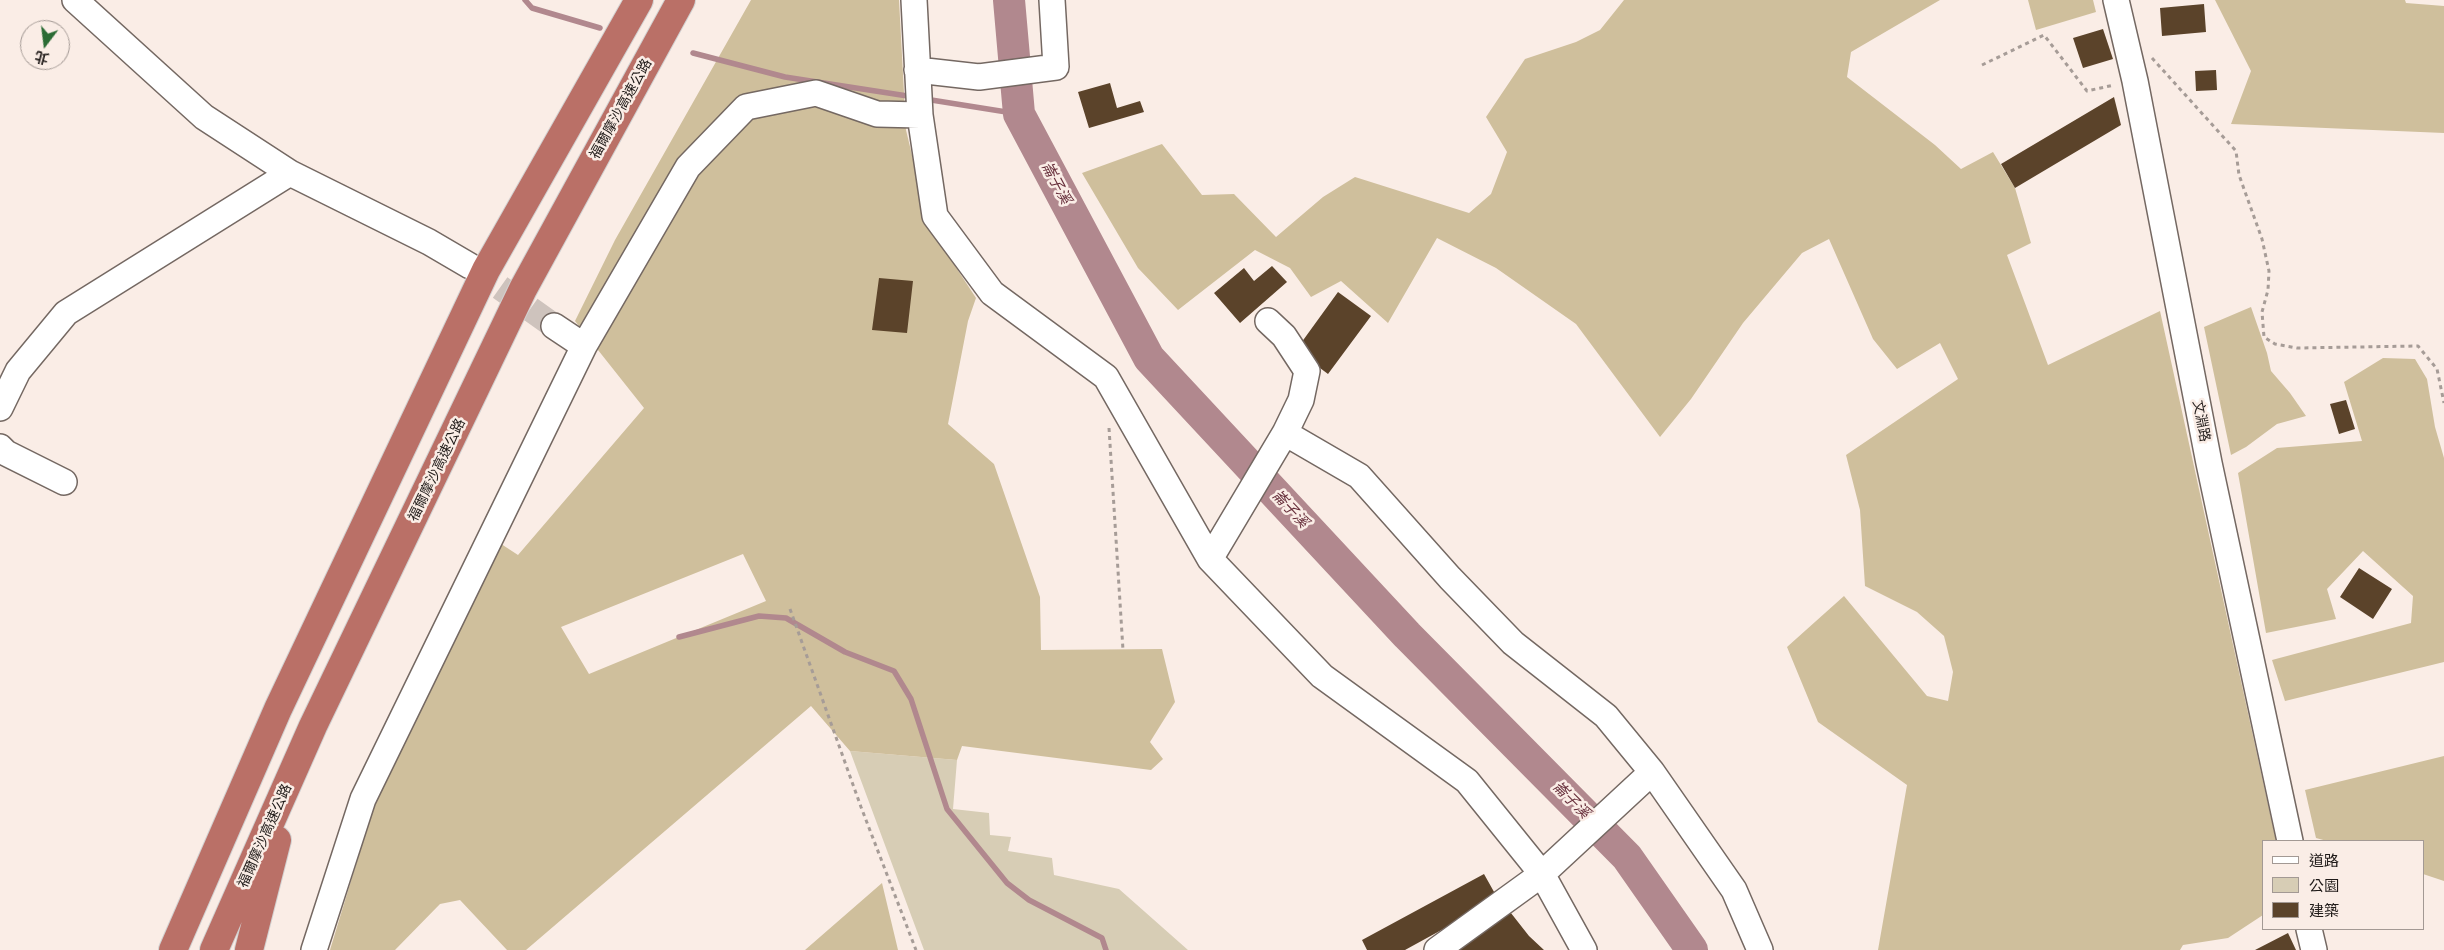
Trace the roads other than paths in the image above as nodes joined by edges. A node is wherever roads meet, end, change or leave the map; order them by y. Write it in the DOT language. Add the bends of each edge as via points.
graph roads {
  1 [pos="75,0"];
  2 [pos="639,0"];
  3 [pos="681,0"];
  4 [pos="914,0"];
  5 [pos="1052,0"];
  6 [pos="2116,0"];
  7 [pos="918,70"];
  8 [pos="920,115"];
  9 [pos="290,173"];
  10 [pos="470,266"];
  11 [pos="1268,321"];
  12 [pos="554,326"];
  13 [pos="584,346"];
  14 [pos="0,408"];
  15 [pos="1285,433"];
  16 [pos="0,447"];
  17 [pos="64,482"];
  18 [pos="1210,559"];
  19 [pos="260,752"];
  20 [pos="297,764"];
  21 [pos="1652,772"];
  22 [pos="2290,840"];
  23 [pos="1542,874"];
  24 [pos="2309,930"];
  25 [pos="156,950"];
  26 [pos="173,950"];
  27 [pos="214,950"];
  28 [pos="249,950"];
  29 [pos="314,950"];
  30 [pos="1437,950"];
  31 [pos="1584,950"];
  32 [pos="1760,950"];
  33 [pos="2314,950"];
  1 -- 9 [label="street" via="204,117"];
  2 -- 19 [label="highway" via="486,270"];
  3 -- 20 [label="highway, 福爾摩沙高速公路" via="523,290"];
  4 -- 7 [label="street"];
  5 -- 7 [label="street" via="1056,67 979,77"];
  6 -- 22 [label="street, 文淵路" via="2135,81 2207,453"];
  7 -- 8 [label="street"];
  8 -- 13 [label="street" via="877,114 816,93 746,107 688,167"];
  8 -- 18 [label="street" via="935,216 992,293 1106,377"];
  9 -- 10 [label="street" via="430,242"];
  9 -- 14 [label="street" via="66,313 18,371"];
  11 -- 15 [label="street" via="1284,336 1307,372 1301,400"];
  12 -- 13 [label="street"];
  13 -- 29 [label="street" via="363,800"];
  15 -- 18 [label="street"];
  15 -- 21 [label="street" via="1359,476 1450,578 1514,643 1606,716"];
  16 -- 17 [label="street"];
  18 -- 23 [label="street" via="1322,676 1467,781"];
  19 -- 25 [label="highway"];
  19 -- 26 [label="highway"];
  20 -- 27 [label="highway, 福爾摩沙高速公路"];
  20 -- 28 [label="highway"];
  21 -- 23 [label="street"];
  21 -- 32 [label="street" via="1734,890"];
  23 -- 30 [label="street"];
  23 -- 31 [label="street"];
  24 -- 33 [label="street"];
}
